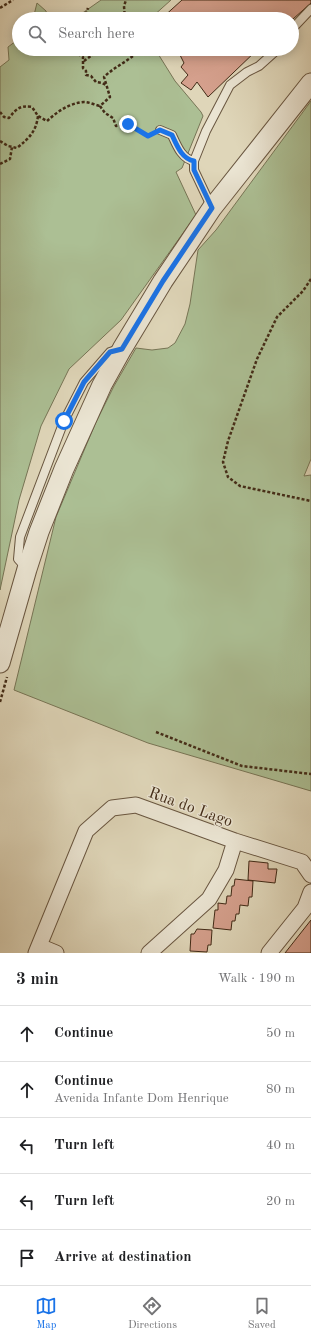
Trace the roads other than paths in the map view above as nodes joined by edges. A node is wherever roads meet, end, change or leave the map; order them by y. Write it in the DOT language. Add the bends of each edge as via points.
graph roads {
  1 [pos="311,9"];
  2 [pos="299,22"];
  3 [pos="270,56"];
  4 [pos="311,83"];
  5 [pos="160,130"];
  6 [pos="194,161"];
  7 [pos="212,208"];
  8 [pos="5,667"];
  9 [pos="235,841"];
  10 [pos="311,875"];
  11 [pos="311,892"];
  12 [pos="38,950"];
  13 [pos="56,953"];
  14 [pos="149,953"];
  15 [pos="269,953"];
  1 -- 2 [label="lane"];
  3 -- 6 [label="lane" via="230,85"];
  4 -- 7 [label="street"];
  5 -- 6 [label="lane" via="172,135 184,156"];
  6 -- 7 [label="lane" via="194,170"];
  7 -- 8 [label="street" via="163,281 122,349 102,385 64,469 27,569"];
  9 -- 10 [label="street, Rua do Lago" via="302,862"];
  9 -- 12 [label="street, Rua do Lago" via="136,805 112,808 86,831"];
  9 -- 14 [label="street" via="226,870 209,899"];
  11 -- 15 [label="street" via="305,908"];
  12 -- 13 [label="street"];
}
